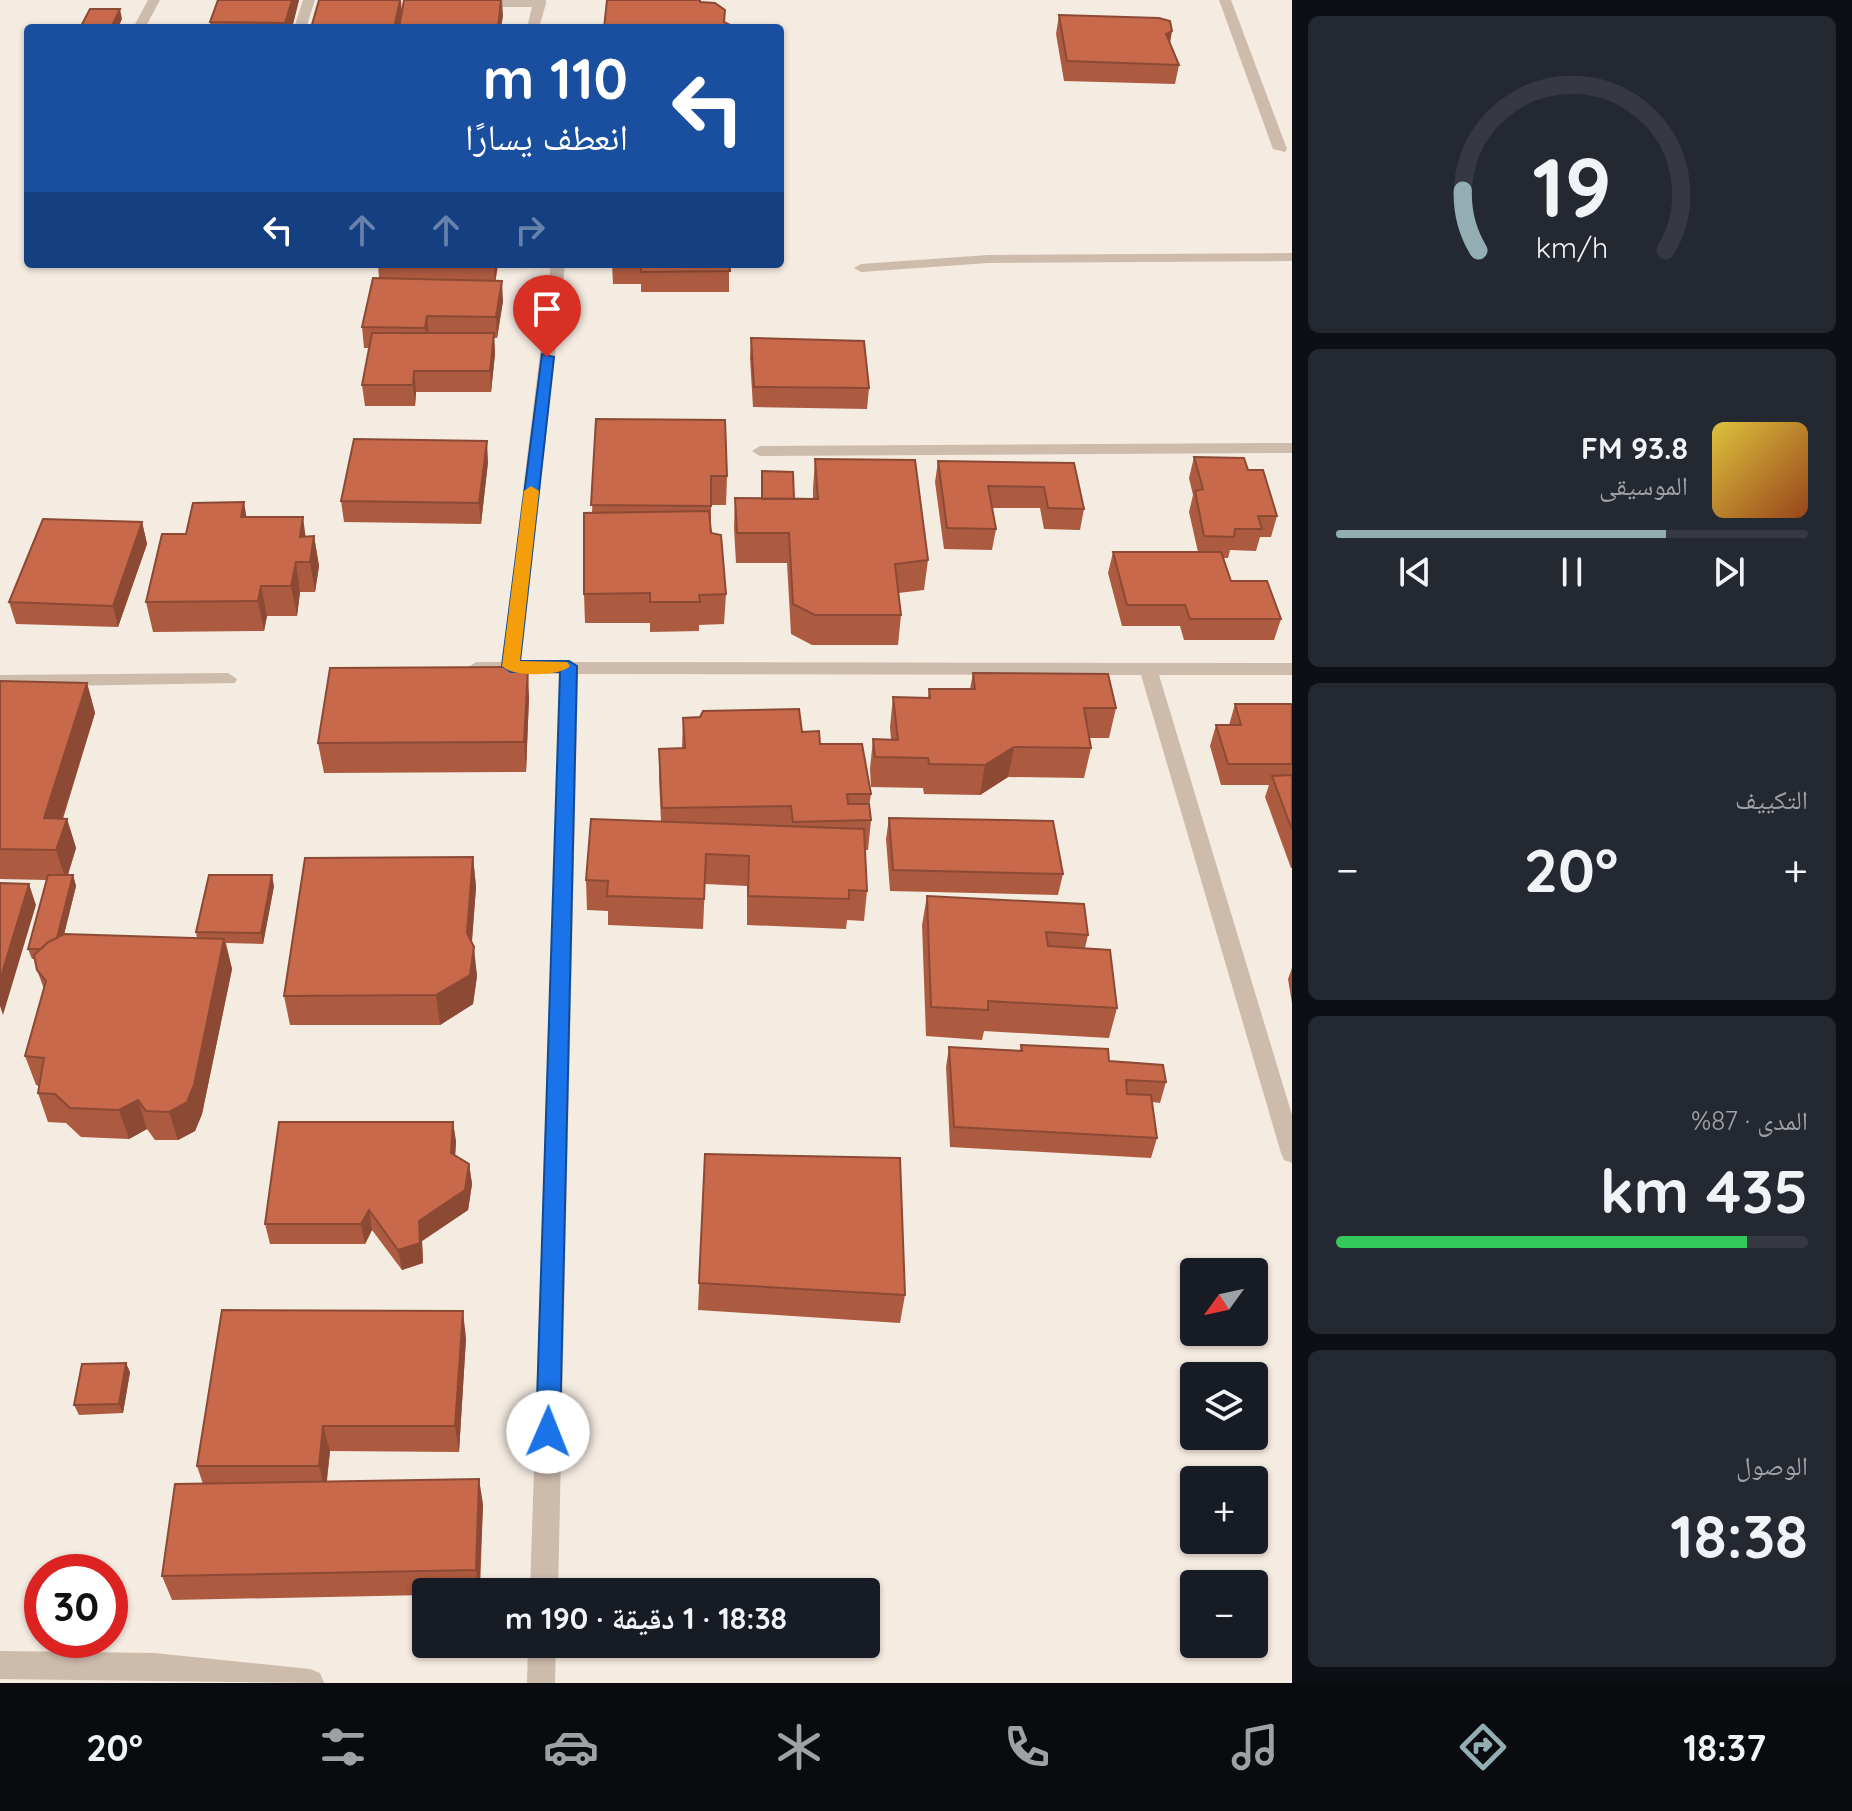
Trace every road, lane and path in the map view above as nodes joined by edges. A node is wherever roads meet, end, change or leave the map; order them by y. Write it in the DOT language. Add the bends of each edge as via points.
graph roads {
  1 [pos="154,0"];
  2 [pos="309,0"];
  3 [pos="1225,0"];
  4 [pos="540,1"];
  5 [pos="466,3"];
  6 [pos="141,24"];
  7 [pos="301,24"];
  8 [pos="534,24"];
  9 [pos="1280,149"];
  10 [pos="1292,257"];
  11 [pos="558,268"];
  12 [pos="861,268"];
  13 [pos="1292,448"];
  14 [pos="760,451"];
  15 [pos="511,666"];
  16 [pos="569,666"];
  17 [pos="463,668"];
  18 [pos="1148,668"];
  19 [pos="1292,669"];
  20 [pos="228,679"];
  21 [pos="0,681"];
  22 [pos="1292,1153"];
  23 [pos="544,1578"];
  24 [pos="542,1658"];
  25 [pos="0,1665"];
  26 [pos="153,1675"];
  27 [pos="310,1683"];
  28 [pos="541,1683"];
  1 -- 6 [label="street"];
  2 -- 7 [label="street"];
  3 -- 9 [label="street"];
  4 -- 5 [label="street"];
  4 -- 8 [label="street"];
  10 -- 12 [label="street" via="988,259"];
  11 -- 15 [label="street"];
  13 -- 14 [label="street"];
  15 -- 16 [label="street"];
  15 -- 17 [label="street"];
  16 -- 18 [label="street"];
  16 -- 23 [label="street"];
  18 -- 19 [label="street"];
  18 -- 22 [label="street"];
  20 -- 21 [label="street"];
  24 -- 28 [label="street"];
  25 -- 26 [label="street"];
  26 -- 27 [label="street"];
}
